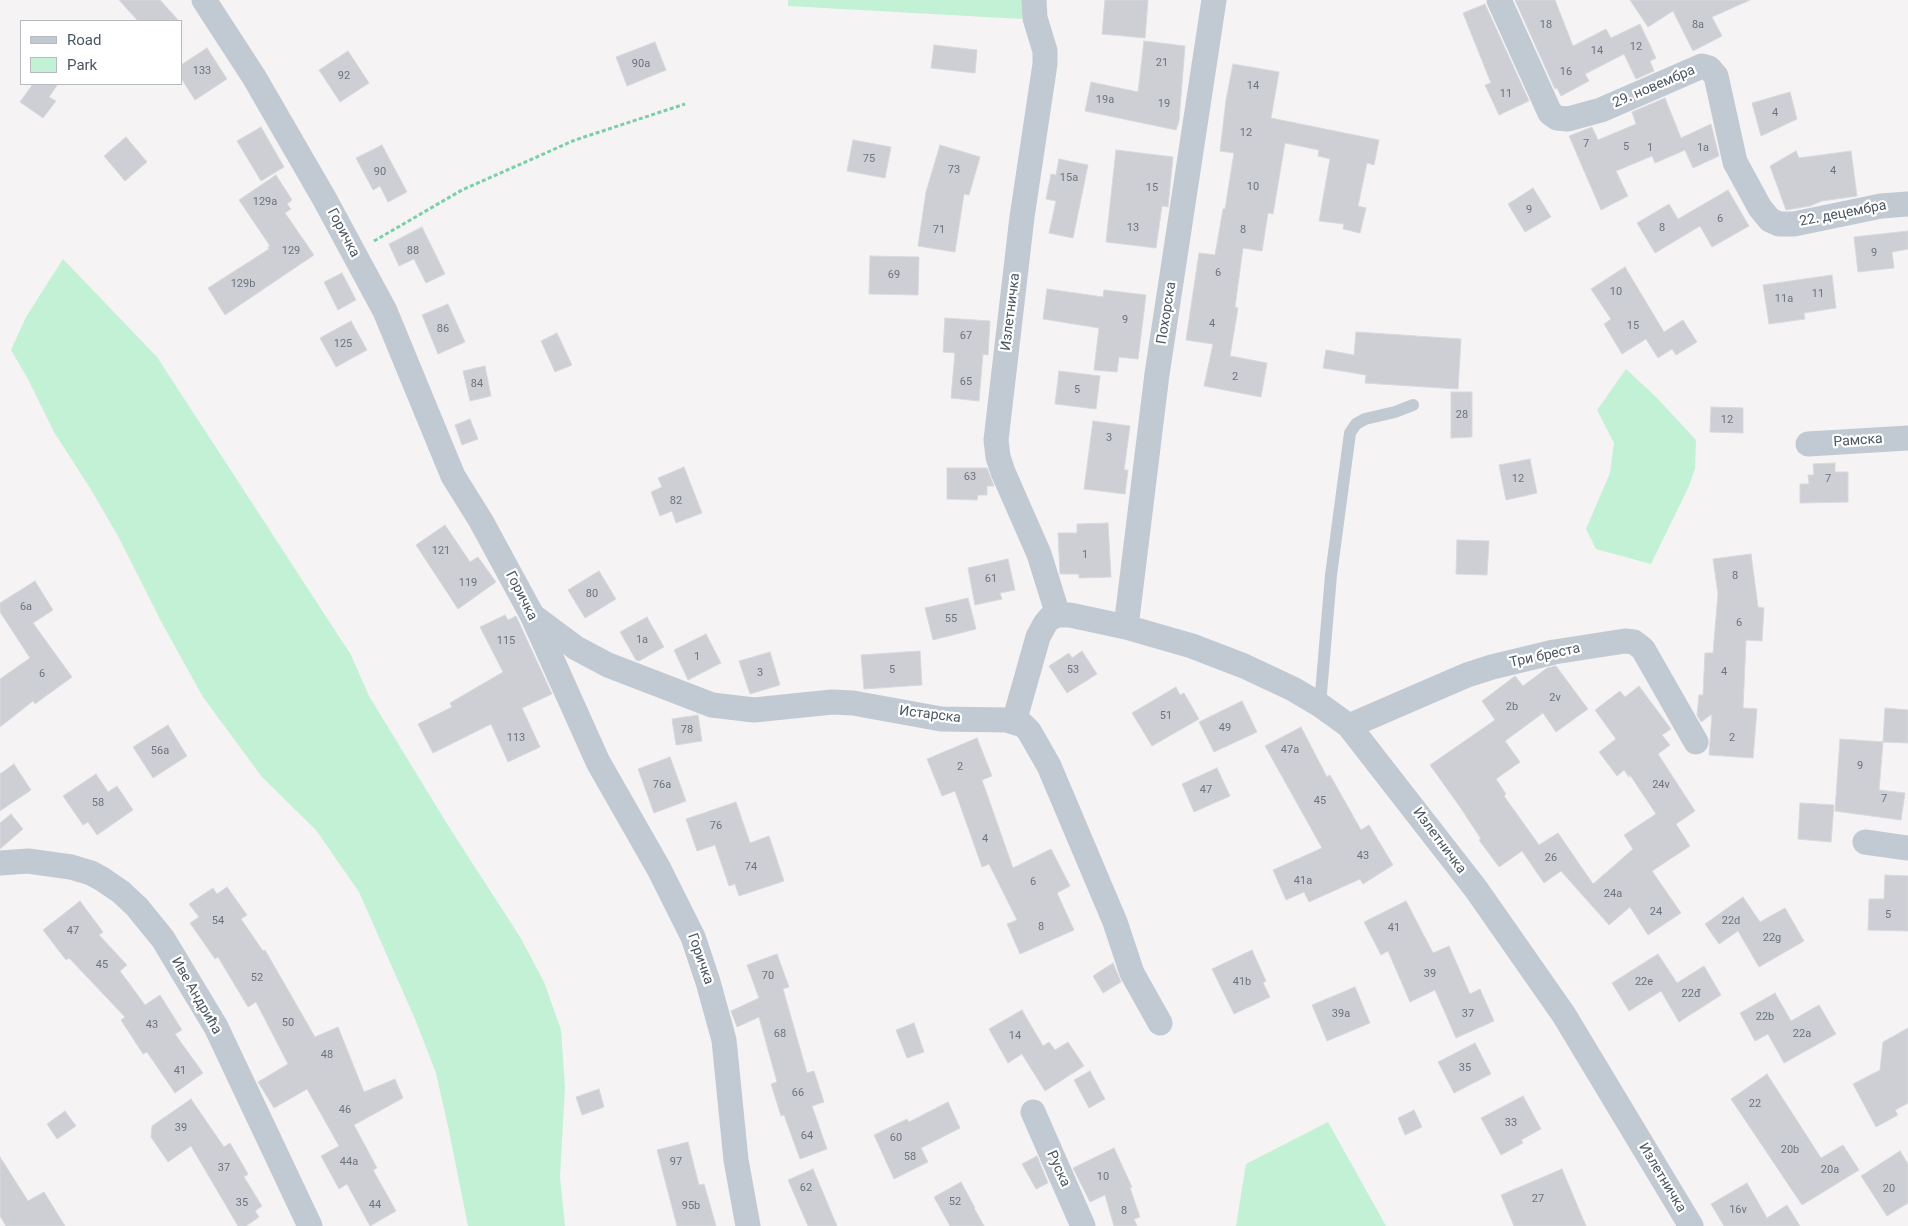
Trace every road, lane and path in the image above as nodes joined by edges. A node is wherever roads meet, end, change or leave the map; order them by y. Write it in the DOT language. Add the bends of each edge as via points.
graph roads {
  1 [pos="204,0"];
  2 [pos="1034,0"];
  3 [pos="1214,0"];
  4 [pos="1499,0"];
  5 [pos="685,104"];
  6 [pos="1908,204"];
  7 [pos="1778,224"];
  8 [pos="354,252"];
  9 [pos="1413,405"];
  10 [pos="1908,438"];
  11 [pos="1808,444"];
  12 [pos="532,615"];
  13 [pos="1058,615"];
  14 [pos="1126,627"];
  15 [pos="1320,705"];
  16 [pos="1014,722"];
  17 [pos="1349,726"];
  18 [pos="1696,742"];
  19 [pos="1865,842"];
  20 [pos="1908,848"];
  21 [pos="0,863"];
  22 [pos="1160,1023"];
  23 [pos="1033,1112"];
  24 [pos="310,1226"];
  25 [pos="748,1226"];
  26 [pos="1083,1226"];
  27 [pos="1691,1226"];
  1 -- 8 [label="street, Горичка" via="254,77"];
  2 -- 13 [label="street, Излетничка" via="1045,64 1022,218 996,440 1003,472 1039,554"];
  3 -- 14 [label="street, Похорска" via="1157,374"];
  4 -- 7 [label="street, 29. новембра" via="1550,113 1557,118 1568,120 1586,115 1702,66 1709,68 1716,76 1736,162 1760,208"];
  5 -- 8 [label="path" via="575,140 479,182"];
  6 -- 7 [label="street, 22. децембра"];
  8 -- 12 [label="street, Горичка" via="384,311 453,476"];
  9 -- 15 [label="lane" via="1365,419 1350,433 1331,574"];
  10 -- 11 [label="street, Рамска"];
  12 -- 16 [label="street, Истарска" via="576,648 608,665 712,705 754,710 853,703 941,719"];
  12 -- 25 [label="street, Горичка" via="598,762 693,936 724,1040 736,1160"];
  13 -- 14 [label="street, Излетничка"];
  13 -- 16 [label="street" via="1050,618 1038,637"];
  14 -- 15 [label="street, Излетничка" via="1192,646 1244,666"];
  15 -- 17 [label="street, Излетничка"];
  16 -- 22 [label="street" via="1029,730 1049,766 1115,922 1132,973"];
  17 -- 18 [label="street, Три бреста" via="1492,667 1554,652 1624,641 1634,642 1643,649"];
  17 -- 27 [label="street, Излетничка" via="1476,890 1564,1015"];
  19 -- 20 [label="street"];
  21 -- 24 [label="street, Иве Андрића" via="28,861 71,866 102,879 137,907 168,947 216,1027"];
  23 -- 26 [label="street, Руска"];
}
